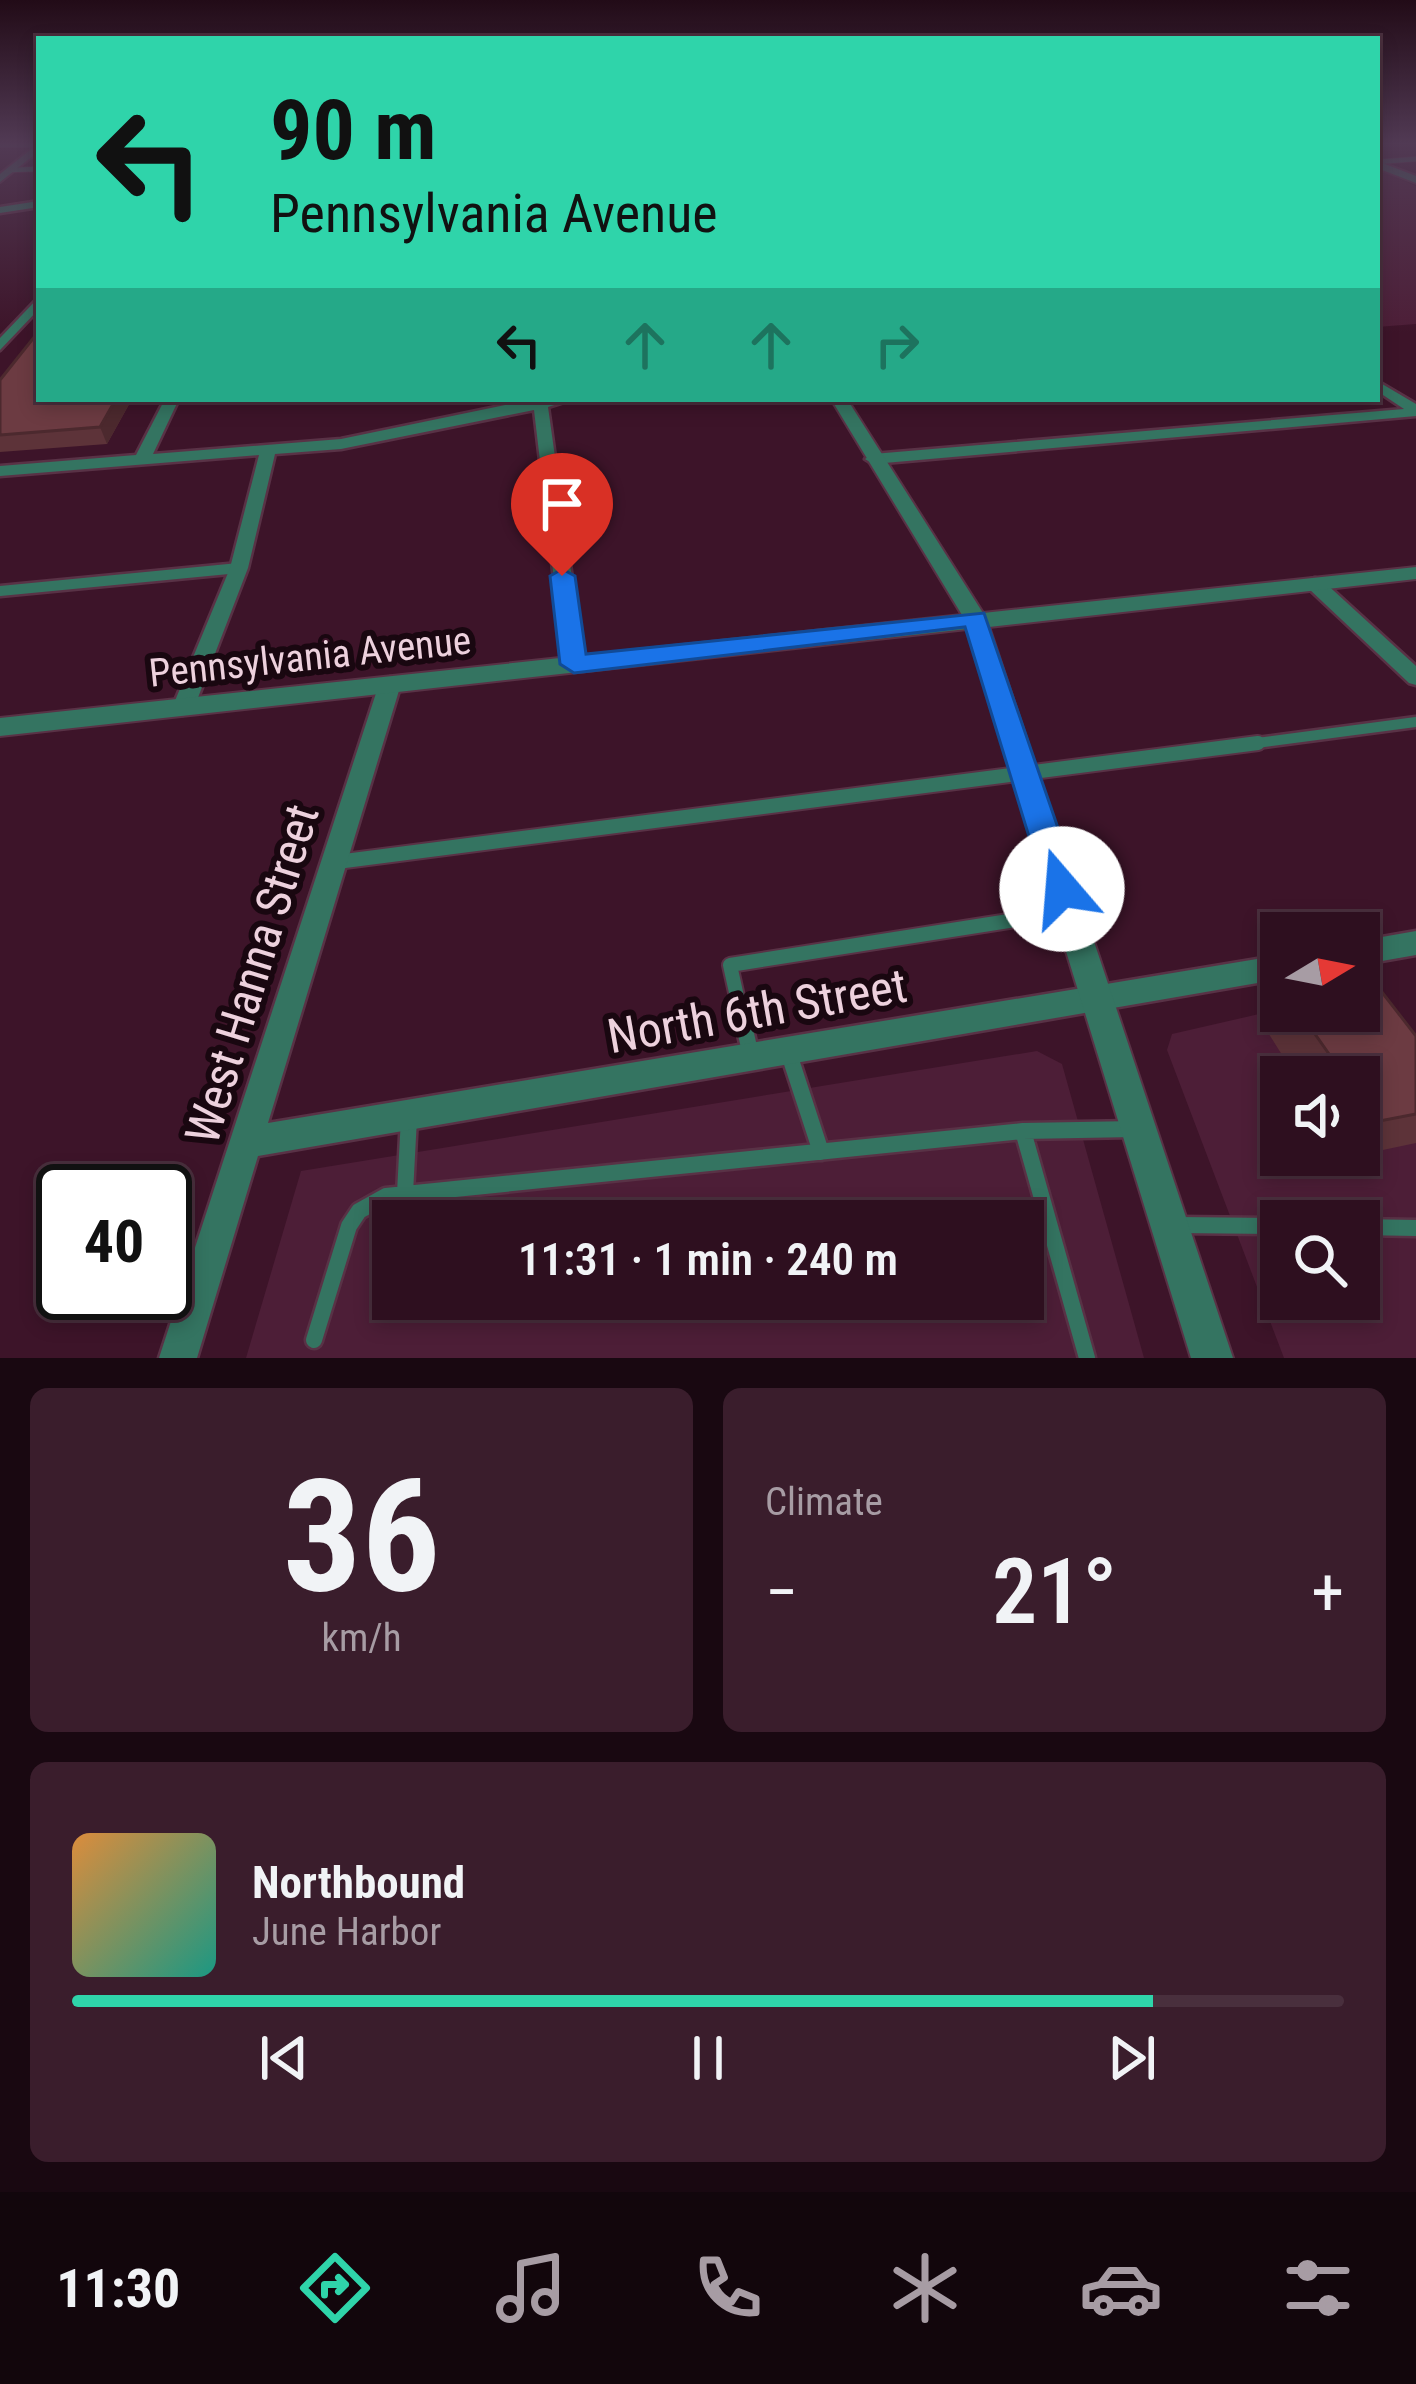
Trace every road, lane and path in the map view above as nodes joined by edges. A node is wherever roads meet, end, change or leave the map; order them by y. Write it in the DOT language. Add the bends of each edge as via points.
graph roads {
  1 [pos="36,304"];
  2 [pos="0,346"];
  3 [pos="1380,387"];
  4 [pos="171,402"];
  5 [pos="535,402"];
  6 [pos="540,402"];
  7 [pos="841,402"];
  8 [pos="1416,411"];
  9 [pos="268,449"];
  10 [pos="143,458"];
  11 [pos="873,459"];
  12 [pos="0,470"];
  13 [pos="239,568"];
  14 [pos="1416,573"];
  15 [pos="1315,584"];
  16 [pos="0,590"];
  17 [pos="975,618"];
  18 [pos="574,664"];
  19 [pos="1416,678"];
  20 [pos="390,684"];
  21 [pos="183,708"];
  22 [pos="1416,722"];
  23 [pos="0,727"];
  24 [pos="1025,774"];
  25 [pos="334,862"];
  26 [pos="1074,928"];
  27 [pos="1416,943"];
  28 [pos="1380,949"];
  29 [pos="1260,971"];
  30 [pos="1096,998"];
  31 [pos="788,1051"];
  32 [pos="752,1057"];
  33 [pos="409,1115"];
  34 [pos="1138,1130"];
  35 [pos="1023,1131"];
  36 [pos="247,1142"];
  37 [pos="821,1153"];
  38 [pos="405,1193"];
  39 [pos="1169,1225"];
  40 [pos="1260,1226"];
  41 [pos="1380,1227"];
  42 [pos="1416,1228"];
  43 [pos="314,1340"];
  44 [pos="178,1358"];
  45 [pos="1088,1358"];
  46 [pos="1211,1358"];
  1 -- 2 [label="street"];
  3 -- 8 [label="street"];
  4 -- 10 [label="street"];
  5 -- 9 [label="street" via="341,444"];
  6 -- 18 [label="street"];
  7 -- 11 [label="street"];
  8 -- 11 [label="street"];
  9 -- 10 [label="street"];
  9 -- 13 [label="street"];
  10 -- 12 [label="street"];
  11 -- 17 [label="street"];
  13 -- 16 [label="lane"];
  13 -- 21 [label="street"];
  14 -- 15 [label="street, Pennsylvania Avenue"];
  15 -- 17 [label="street, Pennsylvania Avenue"];
  15 -- 19 [label="street"];
  17 -- 18 [label="street, Pennsylvania Avenue"];
  17 -- 24 [label="street"];
  18 -- 20 [label="street, Pennsylvania Avenue"];
  20 -- 21 [label="street, Pennsylvania Avenue"];
  20 -- 25 [label="street, West Hanna Street"];
  21 -- 23 [label="street, Pennsylvania Avenue"];
  22 -- 24 [label="lane"];
  24 -- 25 [label="lane"];
  24 -- 26 [label="street"];
  25 -- 36 [label="street, West Hanna Street"];
  26 -- 30 [label="street"];
  26 -- 32 [label="lane" via="1015,920 730,965"];
  27 -- 28 [label="street"];
  29 -- 30 [label="street, North 6th Street"];
  30 -- 31 [label="street, North 6th Street"];
  30 -- 34 [label="street"];
  31 -- 32 [label="street, North 6th Street"];
  31 -- 37 [label="lane"];
  32 -- 33 [label="street, North 6th Street"];
  33 -- 36 [label="street, North 6th Street"];
  33 -- 38 [label="lane"];
  34 -- 35 [label="lane"];
  34 -- 39 [label="street"];
  35 -- 37 [label="lane"];
  35 -- 45 [label="lane"];
  36 -- 44 [label="street, West Hanna Street"];
  37 -- 38 [label="lane"];
  38 -- 43 [label="lane" via="358,1211"];
  39 -- 40 [label="lane"];
  39 -- 46 [label="street"];
  41 -- 42 [label="lane"];
}
